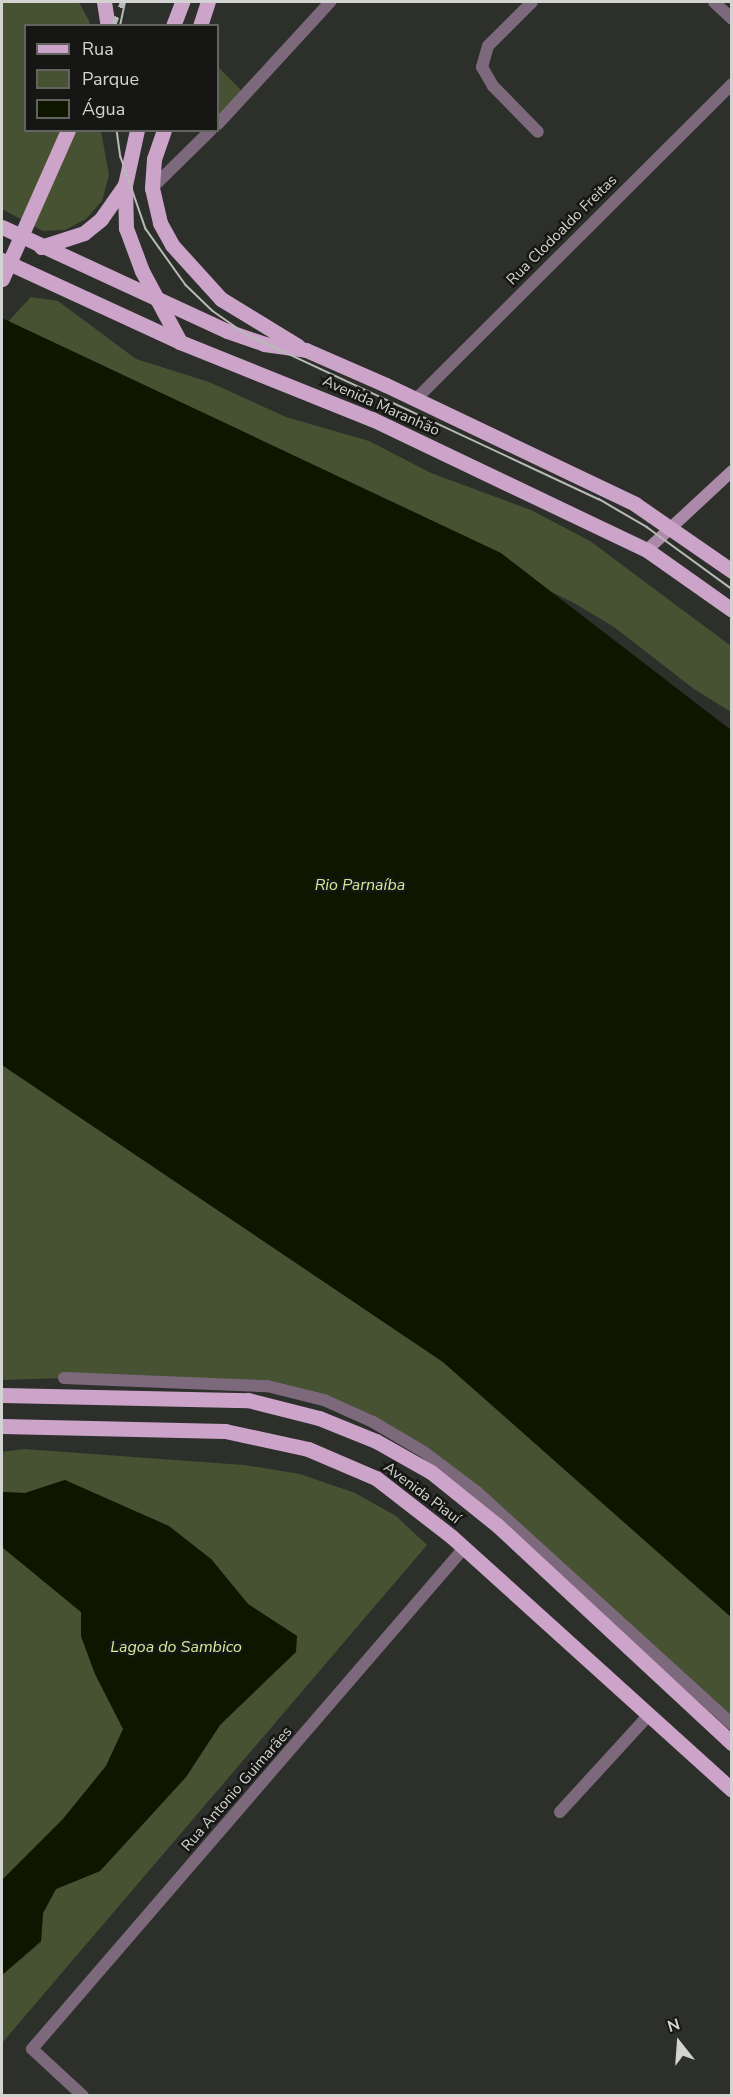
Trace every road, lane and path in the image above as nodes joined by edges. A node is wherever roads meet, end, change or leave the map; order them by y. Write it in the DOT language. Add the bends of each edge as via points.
graph roads {
  1 [pos="104,2"];
  2 [pos="182,2"];
  3 [pos="208,2"];
  4 [pos="330,2"];
  5 [pos="532,2"];
  6 [pos="714,2"];
  7 [pos="732,20"];
  8 [pos="108,24"];
  9 [pos="174,24"];
  10 [pos="201,24"];
  11 [pos="732,84"];
  12 [pos="219,123"];
  13 [pos="67,132"];
  14 [pos="137,132"];
  15 [pos="163,132"];
  16 [pos="209,132"];
  17 [pos="538,132"];
  18 [pos="125,185"];
  19 [pos="152,188"];
  20 [pos="2,227"];
  21 [pos="41,247"];
  22 [pos="2,260"];
  23 [pos="2,279"];
  24 [pos="156,298"];
  25 [pos="180,342"];
  26 [pos="306,350"];
  27 [pos="415,400"];
  28 [pos="732,471"];
  29 [pos="673,527"];
  30 [pos="647,550"];
  31 [pos="732,571"];
  32 [pos="732,610"];
  33 [pos="64,1378"];
  34 [pos="2,1395"];
  35 [pos="2,1426"];
  36 [pos="464,1548"];
  37 [pos="648,1716"];
  38 [pos="732,1724"];
  39 [pos="732,1743"];
  40 [pos="732,1790"];
  41 [pos="560,1812"];
  42 [pos="83,2096"];
  1 -- 8 [label="main road"];
  2 -- 9 [label="main road"];
  3 -- 10 [label="main road"];
  4 -- 12 [label="street"];
  5 -- 17 [label="street" via="488,46 482,67 493,86"];
  6 -- 7 [label="street"];
  11 -- 27 [label="street, Rua Clodoaldo Freitas"];
  13 -- 23 [label="main road"];
  14 -- 18 [label="main road"];
  15 -- 19 [label="main road" via="154,159"];
  16 -- 19 [label="street"];
  18 -- 21 [label="main road" via="101,219 84,232"];
  18 -- 24 [label="main road" via="131,246"];
  19 -- 26 [label="main road" via="160,223 189,267 221,299"];
  20 -- 21 [label="main road, Avenida Maranhão"];
  21 -- 24 [label="main road, Avenida Maranhão"];
  22 -- 25 [label="main road, Avenida Maranhão"];
  24 -- 25 [label="main road"];
  24 -- 26 [label="main road, Avenida Maranhão" via="264,344"];
  25 -- 30 [label="main road, Avenida Maranhão" via="372,419"];
  26 -- 27 [label="main road, Avenida Maranhão"];
  27 -- 29 [label="main road, Avenida Maranhão" via="635,504"];
  28 -- 29 [label="main road"];
  29 -- 30 [label="main road"];
  29 -- 31 [label="main road, Avenida Maranhão"];
  30 -- 32 [label="main road, Avenida Maranhão"];
  33 -- 38 [label="street" via="267,1386 324,1401 373,1422 424,1452 477,1492"];
  34 -- 39 [label="main road, Avenida Piauí" via="248,1401 288,1408 376,1441 431,1472 497,1525"];
  35 -- 36 [label="main road, Avenida Piauí" via="225,1431 308,1449 376,1478"];
  36 -- 37 [label="main road, Avenida Piauí"];
  36 -- 42 [label="street, Rua Antonio Guimarães" via="33,2049"];
  37 -- 40 [label="main road, Avenida Piauí"];
  37 -- 41 [label="street"];
}
